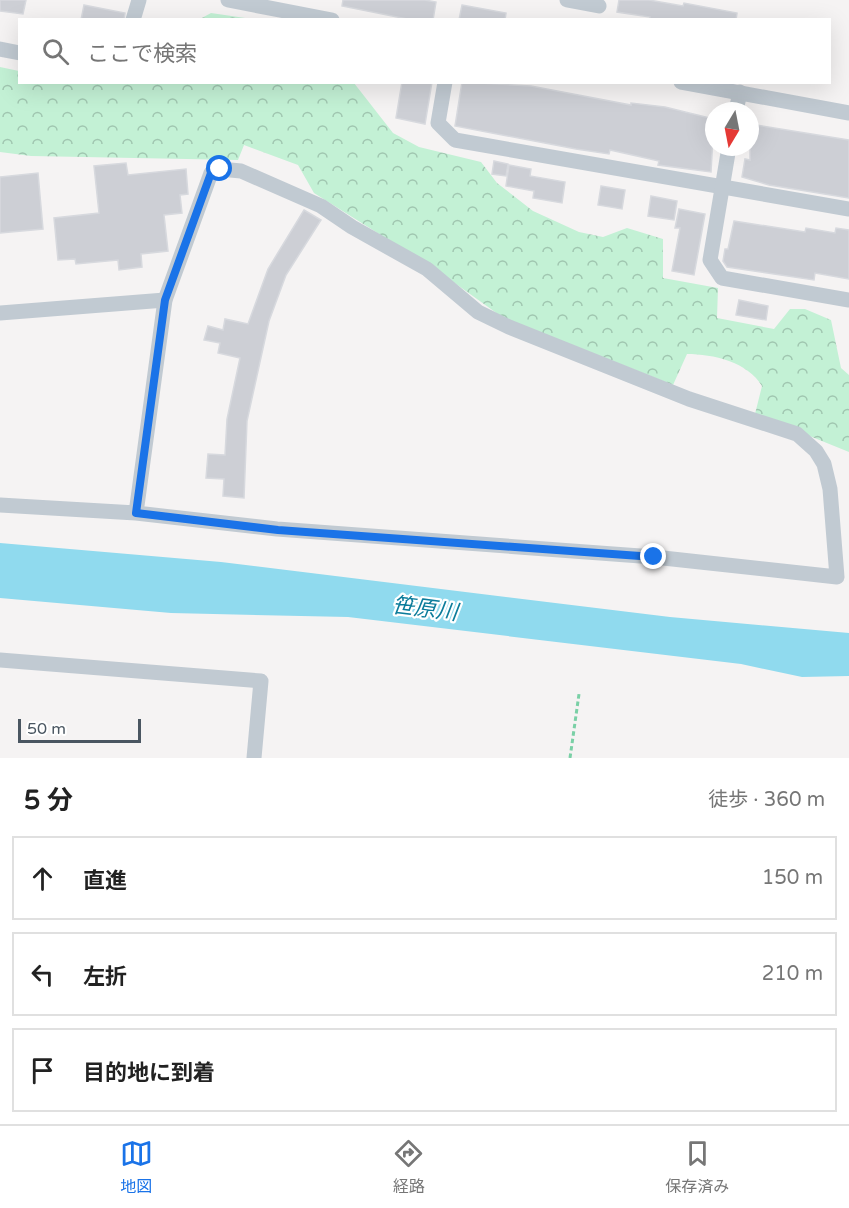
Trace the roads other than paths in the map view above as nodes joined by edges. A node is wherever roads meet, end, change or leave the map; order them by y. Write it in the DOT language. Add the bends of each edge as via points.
graph roads {
  1 [pos="139,0"];
  2 [pos="228,0"];
  3 [pos="567,0"];
  4 [pos="598,8"];
  5 [pos="134,18"];
  6 [pos="322,18"];
  7 [pos="0,50"];
  8 [pos="18,53"];
  9 [pos="445,84"];
  10 [pos="693,84"];
  11 [pos="740,92"];
  12 [pos="738,102"];
  13 [pos="849,113"];
  14 [pos="727,156"];
  15 [pos="722,186"];
  16 [pos="849,209"];
  17 [pos="165,300"];
  18 [pos="849,300"];
  19 [pos="0,313"];
  20 [pos="0,505"];
  21 [pos="136,513"];
  22 [pos="0,660"];
  23 [pos="254,758"];
  1 -- 5 [label="street"];
  2 -- 6 [label="street"];
  3 -- 4 [label="street"];
  7 -- 8 [label="street"];
  9 -- 15 [label="street" via="438,123 454,140"];
  10 -- 11 [label="street"];
  11 -- 12 [label="street"];
  11 -- 13 [label="street"];
  14 -- 15 [label="street"];
  15 -- 16 [label="street"];
  15 -- 18 [label="street" via="710,260 722,278"];
  17 -- 19 [label="street"];
  17 -- 21 [label="street"];
  17 -- 21 [label="street" via="211,173 230,169 265,180 321,206 352,228 427,269 478,312 508,327 689,399 797,434 825,464 837,577 654,557 278,530"];
  20 -- 21 [label="street"];
  22 -- 23 [label="street" via="261,681"];
}
